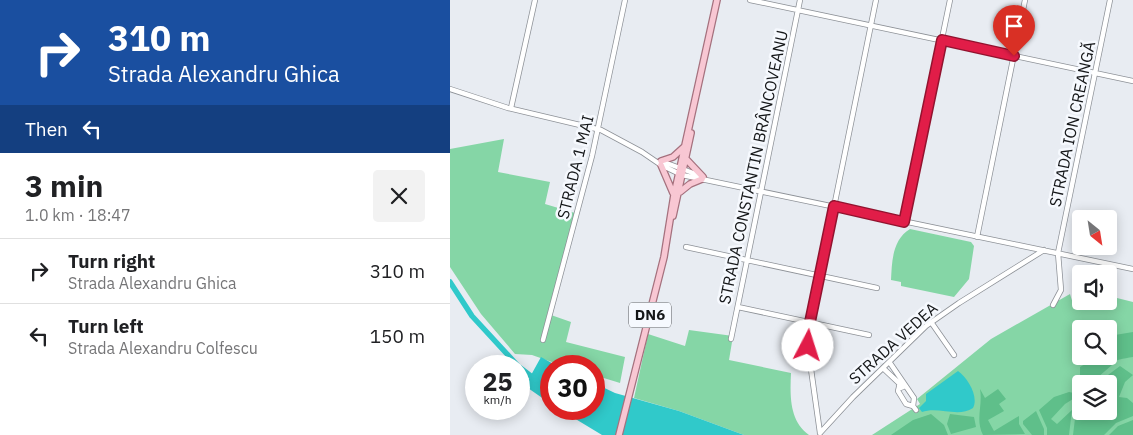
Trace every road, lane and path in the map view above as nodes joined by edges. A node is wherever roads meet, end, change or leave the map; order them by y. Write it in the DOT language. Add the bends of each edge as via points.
graph roads {
  1 [pos="534,0"];
  2 [pos="625,0"];
  3 [pos="717,0"];
  4 [pos="750,0"];
  5 [pos="800,0"];
  6 [pos="876,0"];
  7 [pos="950,0"];
  8 [pos="1025,0"];
  9 [pos="1110,0"];
  10 [pos="798,10"];
  11 [pos="871,26"];
  12 [pos="942,40"];
  13 [pos="1014,56"];
  14 [pos="1095,73"];
  15 [pos="1133,81"];
  16 [pos="450,88"];
  17 [pos="511,108"];
  18 [pos="692,123"];
  19 [pos="598,129"];
  20 [pos="685,145"];
  21 [pos="686,159"];
  22 [pos="661,163"];
  23 [pos="681,172"];
  24 [pos="704,178"];
  25 [pos="762,190"];
  26 [pos="676,195"];
  27 [pos="834,206"];
  28 [pos="904,222"];
  29 [pos="977,237"];
  30 [pos="686,247"];
  31 [pos="1034,248"];
  32 [pos="1044,250"];
  33 [pos="1058,253"];
  34 [pos="1035,257"];
  35 [pos="748,260"];
  36 [pos="1133,269"];
  37 [pos="820,275"];
  38 [pos="876,288"];
  39 [pos="1053,305"];
  40 [pos="738,307"];
  41 [pos="810,322"];
  42 [pos="931,322"];
  43 [pos="869,335"];
  44 [pos="731,339"];
  45 [pos="543,340"];
  46 [pos="954,355"];
  47 [pos="890,363"];
  48 [pos="884,369"];
  49 [pos="902,385"];
  50 [pos="820,434"];
  51 [pos="618,435"];
  1 -- 17 [label="street"];
  2 -- 19 [label="street, STRADA 1 MAI"];
  3 -- 18 [label="main road, DN6"];
  4 -- 10 [label="street"];
  5 -- 10 [label="street, STRADA CONSTANTIN BRÂNCOVEANU"];
  6 -- 11 [label="street"];
  7 -- 12 [label="street"];
  8 -- 13 [label="street"];
  9 -- 14 [label="street, STRADA ION CREANGĂ"];
  10 -- 11 [label="street"];
  10 -- 25 [label="street, STRADA CONSTANTIN BRÂNCOVEANU"];
  11 -- 12 [label="street"];
  11 -- 27 [label="street"];
  12 -- 13 [label="street"];
  12 -- 28 [label="street"];
  13 -- 14 [label="street"];
  13 -- 29 [label="street"];
  14 -- 15 [label="street"];
  14 -- 33 [label="street, STRADA ION CREANGĂ"];
  16 -- 17 [label="street"];
  17 -- 19 [label="street"];
  18 -- 20 [label="main road, DN6"];
  18 -- 21 [label="main road, DN6"];
  19 -- 22 [label="street"];
  19 -- 45 [label="street, STRADA 1 MAI"];
  20 -- 22 [label="main road"];
  20 -- 23 [label="main road, DN6"];
  21 -- 23 [label="main road, DN6"];
  21 -- 24 [label="main road"];
  22 -- 23 [label="street"];
  22 -- 26 [label="main road"];
  23 -- 24 [label="street"];
  23 -- 26 [label="main road, DN6"];
  24 -- 25 [label="street"];
  24 -- 26 [label="main road" via="686,186"];
  25 -- 27 [label="street"];
  25 -- 35 [label="street, STRADA CONSTANTIN BRÂNCOVEANU"];
  26 -- 51 [label="main road, DN6" via="664,257"];
  27 -- 28 [label="street"];
  27 -- 37 [label="street"];
  28 -- 29 [label="street"];
  29 -- 31 [label="street"];
  30 -- 35 [label="street"];
  31 -- 32 [label="street"];
  31 -- 34 [label="street"];
  32 -- 33 [label="street"];
  32 -- 34 [label="street, STRADA VEDEA"];
  33 -- 36 [label="street"];
  33 -- 39 [label="street, STRADA ION CREANGĂ" via="1061,290"];
  34 -- 42 [label="street, STRADA VEDEA"];
  35 -- 37 [label="street"];
  35 -- 40 [label="street, STRADA CONSTANTIN BRÂNCOVEANU"];
  37 -- 38 [label="street"];
  37 -- 41 [label="street"];
  40 -- 41 [label="street"];
  40 -- 44 [label="street, STRADA CONSTANTIN BRÂNCOVEANU"];
  41 -- 43 [label="street"];
  41 -- 50 [label="street" via="809,355"];
  42 -- 46 [label="street"];
  42 -- 47 [label="street, STRADA VEDEA"];
  47 -- 48 [label="street, STRADA VEDEA"];
  47 -- 49 [label="street"];
  48 -- 49 [label="street"];
  48 -- 50 [label="street, STRADA VEDEA"];
  49 -- 49 [label="street" via="914,398 915,408 906,404 898,391"];
}
